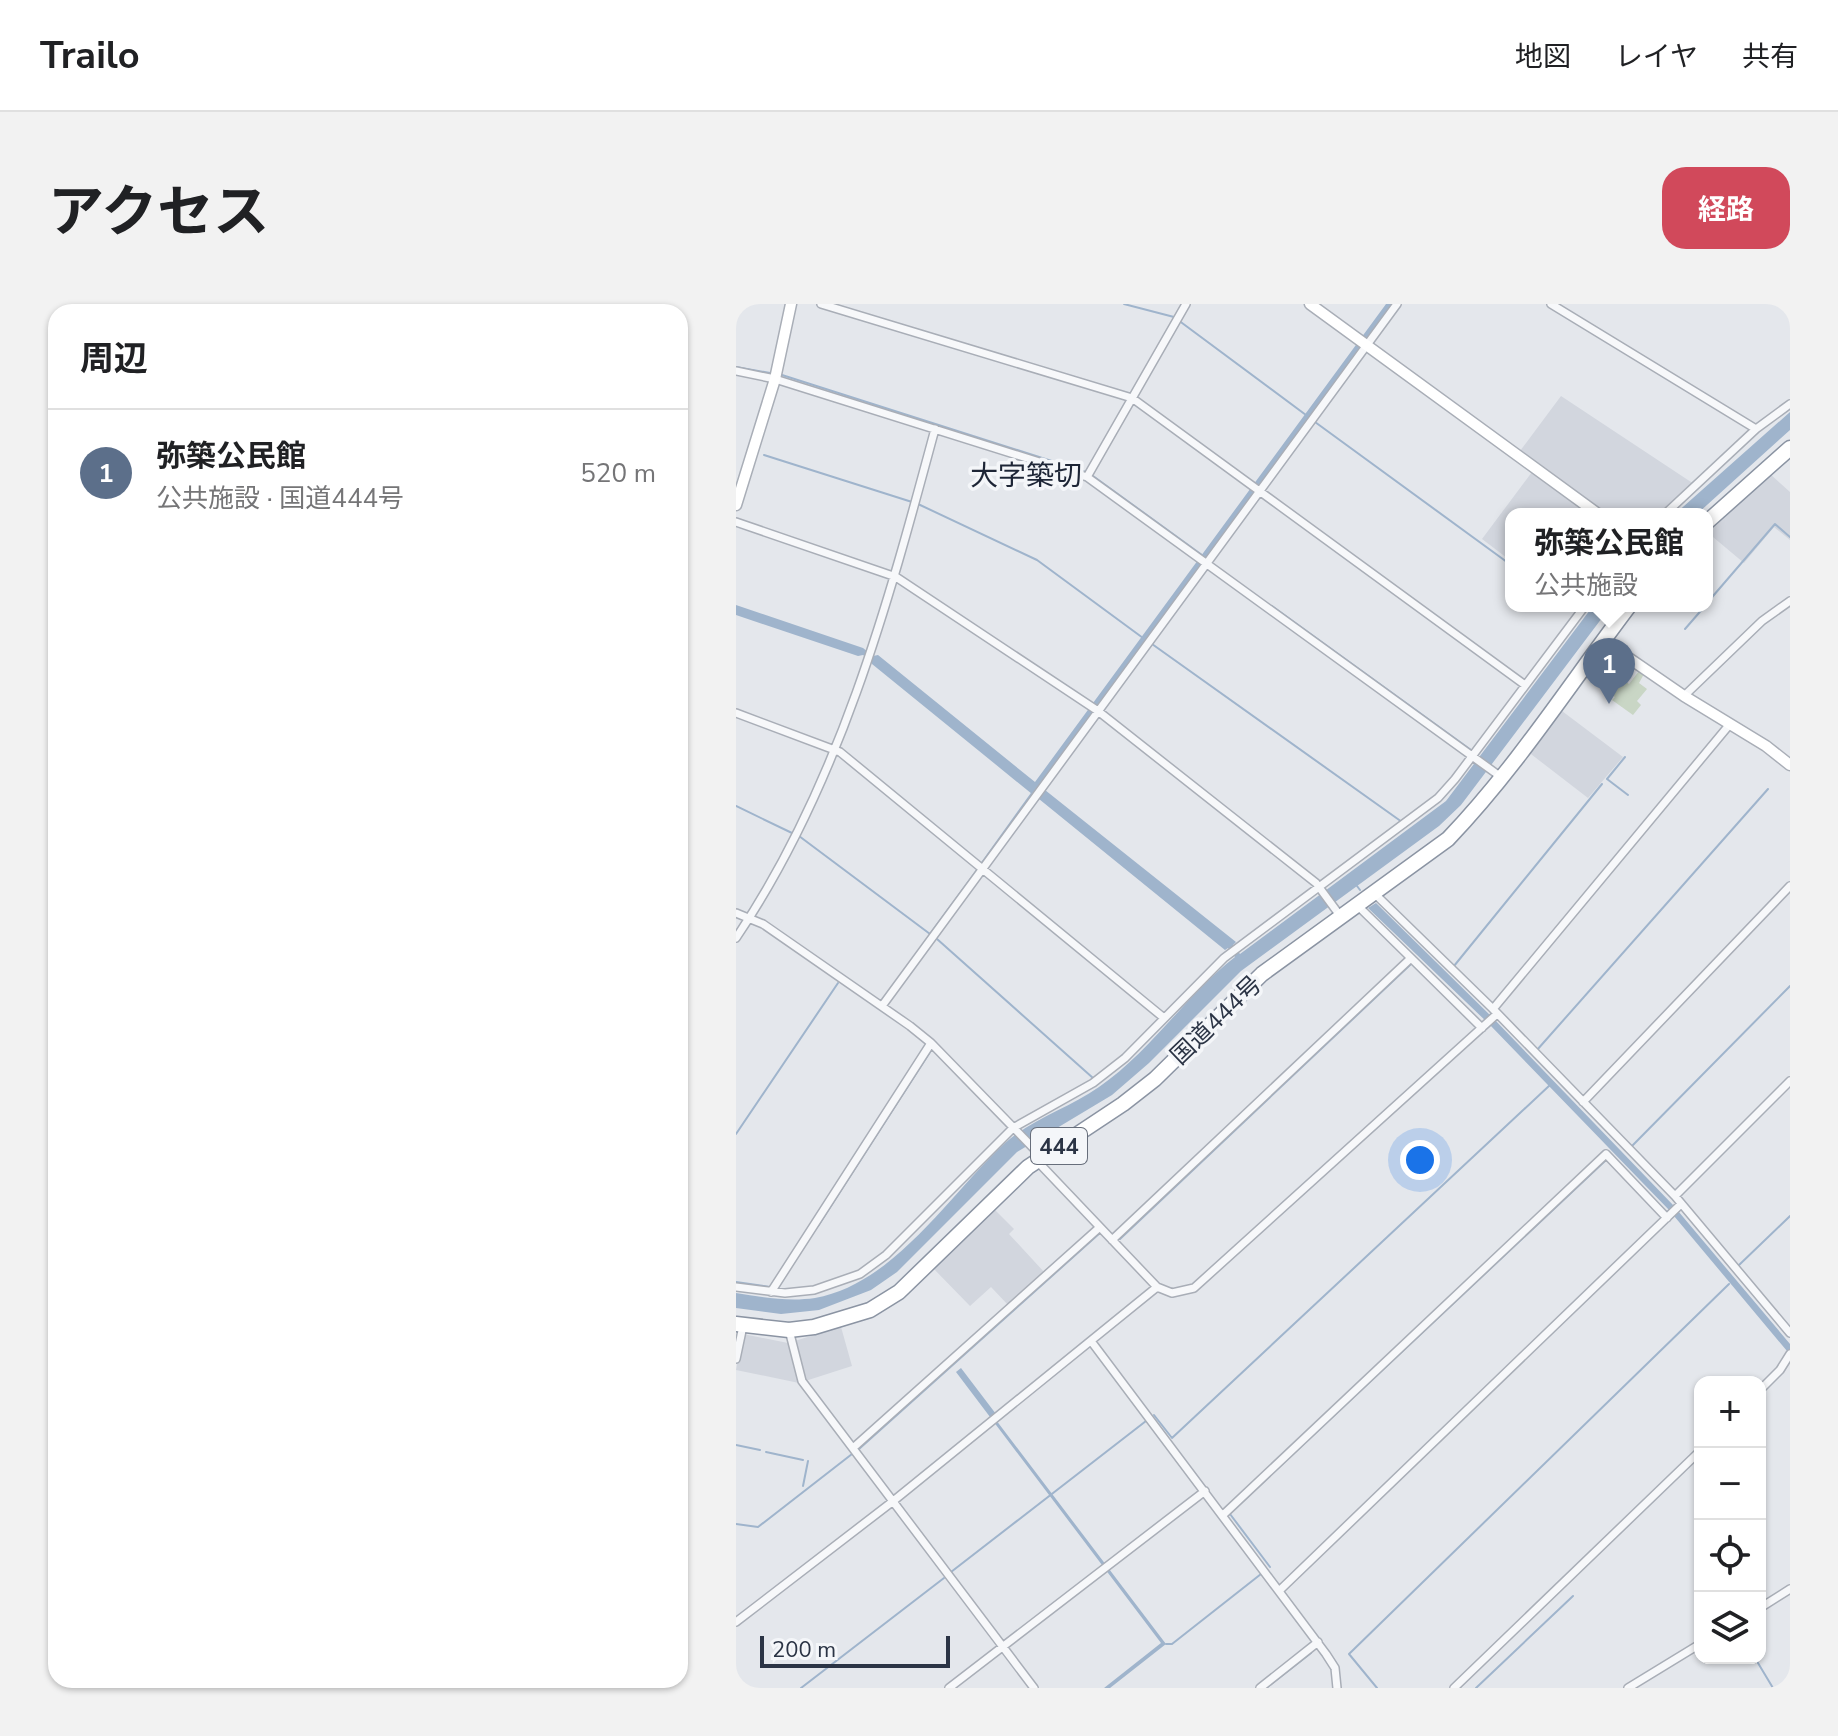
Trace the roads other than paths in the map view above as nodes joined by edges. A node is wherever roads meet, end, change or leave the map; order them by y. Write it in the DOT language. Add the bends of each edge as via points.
graph roads {
  1 [pos="791,304"];
  2 [pos="821,304"];
  3 [pos="1186,304"];
  4 [pos="1310,304"];
  5 [pos="1397,304"];
  6 [pos="1551,304"];
  7 [pos="1363,343"];
  8 [pos="736,371"];
  9 [pos="775,379"];
  10 [pos="1132,398"];
  11 [pos="1790,404"];
  12 [pos="935,429"];
  13 [pos="1756,429"];
  14 [pos="1790,448"];
  15 [pos="1087,477"];
  16 [pos="1257,488"];
  17 [pos="736,505"];
  18 [pos="1590,508"];
  19 [pos="1671,508"];
  20 [pos="1713,517"];
  21 [pos="736,522"];
  22 [pos="1203,561"];
  23 [pos="896,577"];
  24 [pos="1790,601"];
  25 [pos="1581,612"];
  26 [pos="1625,612"];
  27 [pos="1604,641"];
  28 [pos="1525,685"];
  29 [pos="1684,696"];
  30 [pos="1095,708"];
  31 [pos="736,713"];
  32 [pos="1730,724"];
  33 [pos="836,749"];
  34 [pos="1474,757"];
  35 [pos="1790,765"];
  36 [pos="1496,774"];
  37 [pos="982,869"];
  38 [pos="1790,886"];
  39 [pos="1320,889"];
  40 [pos="1366,900"];
  41 [pos="736,913"];
  42 [pos="1338,913"];
  43 [pos="749,918"];
  44 [pos="736,938"];
  45 [pos="1411,958"];
  46 [pos="882,1006"];
  47 [pos="1495,1013"];
  48 [pos="1164,1018"];
  49 [pos="1484,1026"];
  50 [pos="931,1043"];
  51 [pos="1790,1081"];
  52 [pos="1583,1102"];
  53 [pos="1014,1129"];
  54 [pos="1037,1155"];
  55 [pos="1675,1196"];
  56 [pos="1680,1206"];
  57 [pos="1669,1216"];
  58 [pos="1100,1227"];
  59 [pos="1112,1240"];
  60 [pos="736,1287"];
  61 [pos="1157,1287"];
  62 [pos="771,1292"];
  63 [pos="740,1325"];
  64 [pos="789,1330"];
  65 [pos="1790,1333"];
  66 [pos="1091,1341"];
  67 [pos="1790,1354"];
  68 [pos="736,1359"];
  69 [pos="1766,1384"];
  70 [pos="853,1448"];
  71 [pos="1694,1457"];
  72 [pos="1205,1491"];
  73 [pos="892,1502"];
  74 [pos="1223,1515"];
  75 [pos="1790,1589"];
  76 [pos="1280,1590"];
  77 [pos="1766,1604"];
  78 [pos="736,1622"];
  79 [pos="1318,1642"];
  80 [pos="1002,1646"];
  81 [pos="1694,1648"];
  82 [pos="1339,1686"];
  83 [pos="1631,1687"];
  84 [pos="949,1688"];
  85 [pos="1034,1688"];
  86 [pos="1260,1688"];
  87 [pos="1454,1688"];
  1 -- 9 [label="street"];
  2 -- 10 [label="street"];
  3 -- 10 [label="street"];
  4 -- 7 [label="street"];
  5 -- 7 [label="street"];
  6 -- 13 [label="street"];
  7 -- 16 [label="street"];
  7 -- 18 [label="street"];
  8 -- 9 [label="street"];
  9 -- 12 [label="street"];
  9 -- 17 [label="street"];
  10 -- 15 [label="street"];
  10 -- 16 [label="street"];
  11 -- 13 [label="street"];
  12 -- 15 [label="street"];
  12 -- 23 [label="street"];
  13 -- 19 [label="street"];
  14 -- 20 [label="highway"];
  15 -- 22 [label="street"];
  16 -- 22 [label="street"];
  16 -- 28 [label="street"];
  21 -- 23 [label="street"];
  22 -- 30 [label="street"];
  22 -- 34 [label="street"];
  23 -- 30 [label="street"];
  23 -- 33 [label="street"];
  24 -- 29 [label="street"];
  25 -- 28 [label="street"];
  26 -- 27 [label="highway, 国道444号 / 444"];
  27 -- 29 [label="street"];
  27 -- 36 [label="highway, 国道444号 / 444"];
  28 -- 34 [label="street"];
  29 -- 32 [label="street"];
  30 -- 37 [label="street"];
  30 -- 39 [label="street"];
  31 -- 33 [label="street"];
  32 -- 35 [label="street"];
  32 -- 47 [label="street"];
  33 -- 37 [label="street"];
  33 -- 43 [label="street"];
  34 -- 36 [label="street"];
  34 -- 39 [label="street" via="1430,805"];
  36 -- 40 [label="highway, 国道444号 / 444" via="1471,815 1448,839"];
  37 -- 46 [label="street"];
  37 -- 48 [label="street"];
  38 -- 52 [label="street"];
  39 -- 42 [label="street"];
  39 -- 48 [label="street" via="1234,950"];
  40 -- 42 [label="highway, 国道444号 / 444"];
  40 -- 45 [label="street"];
  40 -- 47 [label="street"];
  41 -- 43 [label="street"];
  42 -- 54 [label="highway, 国道444号 / 444" via="1262,974 1134,1096"];
  43 -- 44 [label="street"];
  43 -- 46 [label="street"];
  45 -- 49 [label="street"];
  45 -- 59 [label="street"];
  46 -- 50 [label="street"];
  47 -- 49 [label="street"];
  47 -- 52 [label="street"];
  48 -- 53 [label="street" via="1093,1083"];
  49 -- 61 [label="street" via="1200,1285 1172,1293"];
  50 -- 53 [label="street"];
  50 -- 62 [label="street"];
  51 -- 55 [label="street"];
  52 -- 55 [label="street"];
  53 -- 54 [label="street"];
  53 -- 62 [label="street" via="860,1274 814,1290"];
  54 -- 58 [label="street"];
  54 -- 64 [label="highway, 国道444号 / 444" via="899,1292 839,1321"];
  55 -- 56 [label="street"];
  56 -- 57 [label="street"];
  56 -- 65 [label="street"];
  57 -- 74 [label="street" via="1606,1154"];
  57 -- 76 [label="street"];
  58 -- 59 [label="street"];
  58 -- 70 [label="street"];
  59 -- 61 [label="street"];
  60 -- 62 [label="street"];
  61 -- 66 [label="street"];
  63 -- 64 [label="highway, 国道444号 / 444"];
  63 -- 68 [label="street"];
  64 -- 70 [label="street" via="802,1381"];
  66 -- 72 [label="street"];
  66 -- 73 [label="street"];
  67 -- 69 [label="street"];
  70 -- 73 [label="street"];
  71 -- 87 [label="street"];
  72 -- 74 [label="street"];
  72 -- 80 [label="street"];
  73 -- 78 [label="street"];
  73 -- 80 [label="street"];
  74 -- 76 [label="street"];
  75 -- 77 [label="street"];
  76 -- 79 [label="street"];
  79 -- 82 [label="street" via="1335,1668"];
  79 -- 86 [label="street"];
  80 -- 84 [label="street"];
  80 -- 85 [label="street"];
  81 -- 83 [label="street"];
}
